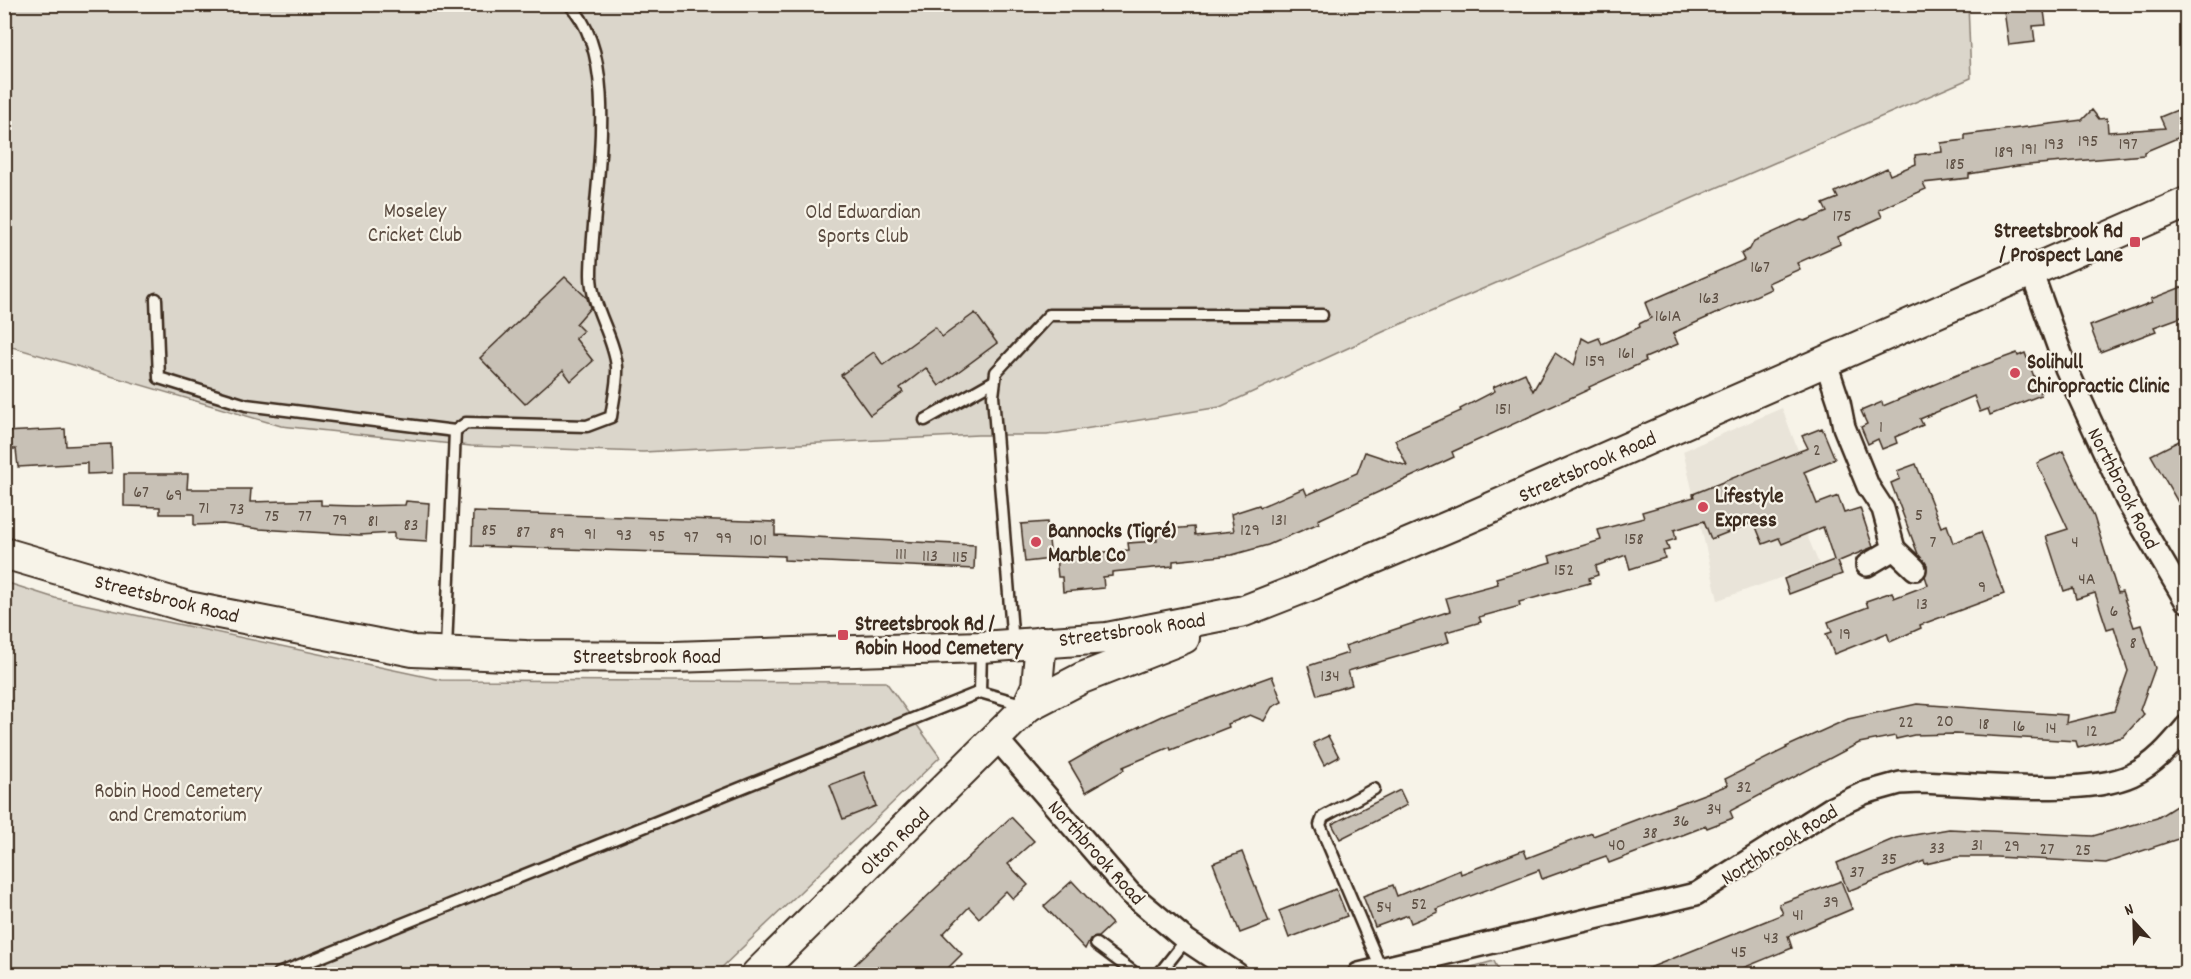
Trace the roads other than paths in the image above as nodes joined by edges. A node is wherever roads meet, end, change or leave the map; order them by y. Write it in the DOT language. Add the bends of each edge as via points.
graph roads {
  1 [pos="569,4"];
  2 [pos="2187,203"];
  3 [pos="2031,271"];
  4 [pos="156,299"];
  5 [pos="1322,315"];
  6 [pos="1825,360"];
  7 [pos="994,381"];
  8 [pos="925,420"];
  9 [pos="455,431"];
  10 [pos="1894,549"];
  11 [pos="4,553"];
  12 [pos="1867,565"];
  13 [pos="1915,569"];
  14 [pos="2187,601"];
  15 [pos="1244,611"];
  16 [pos="1027,643"];
  17 [pos="981,647"];
  18 [pos="445,653"];
  19 [pos="980,692"];
  20 [pos="1028,706"];
  21 [pos="2187,727"];
  22 [pos="997,739"];
  23 [pos="1374,789"];
  24 [pos="1186,940"];
  25 [pos="1096,944"];
  26 [pos="1381,969"];
  27 [pos="278,975"];
  28 [pos="757,975"];
  29 [pos="1136,975"];
  30 [pos="1159,975"];
  31 [pos="1237,975"];
  32 [pos="1359,975"];
  1 -- 9 [label="lane" via="597,53 601,128 591,277 617,367 611,417 587,426 466,423"];
  2 -- 3 [label="main road, Streetsbrook Road"];
  3 -- 6 [label="main road, Streetsbrook Road"];
  3 -- 14 [label="street, Northbrook Road" via="2066,368 2127,501"];
  4 -- 9 [label="lane" via="159,378 246,405"];
  5 -- 7 [label="lane" via="1049,315 996,372"];
  6 -- 10 [label="street" via="1844,427 1868,486 1883,508"];
  6 -- 15 [label="main road, Streetsbrook Road" via="1457,524"];
  7 -- 8 [label="lane"];
  7 -- 16 [label="lane"];
  9 -- 18 [label="lane"];
  10 -- 12 [label="street"];
  10 -- 13 [label="street"];
  11 -- 18 [label="main road, Streetsbrook Road" via="188,607 413,651"];
  15 -- 16 [label="main road, Streetsbrook Road" via="1107,638"];
  15 -- 20 [label="main road, Olton Road" via="1082,678"];
  16 -- 17 [label="main road, Streetsbrook Road"];
  16 -- 20 [label="main road, Olton Road" via="1037,686"];
  17 -- 18 [label="main road, Streetsbrook Road" via="674,657"];
  17 -- 19 [label="lane"];
  19 -- 20 [label="lane"];
  19 -- 27 [label="lane"];
  20 -- 22 [label="main road, Olton Road"];
  21 -- 26 [label="street, Northbrook Road" via="2151,764 2119,780 2068,787 1900,783 1864,793 1830,809 1696,894"];
  22 -- 24 [label="street, Northbrook Road" via="1130,893"];
  22 -- 28 [label="main road, Olton Road"];
  23 -- 26 [label="lane" via="1323,818 1320,825"];
  24 -- 30 [label="lane"];
  24 -- 31 [label="street, Northbrook Road"];
  25 -- 29 [label="lane"];
  26 -- 32 [label="street, Northbrook Road"];
}
